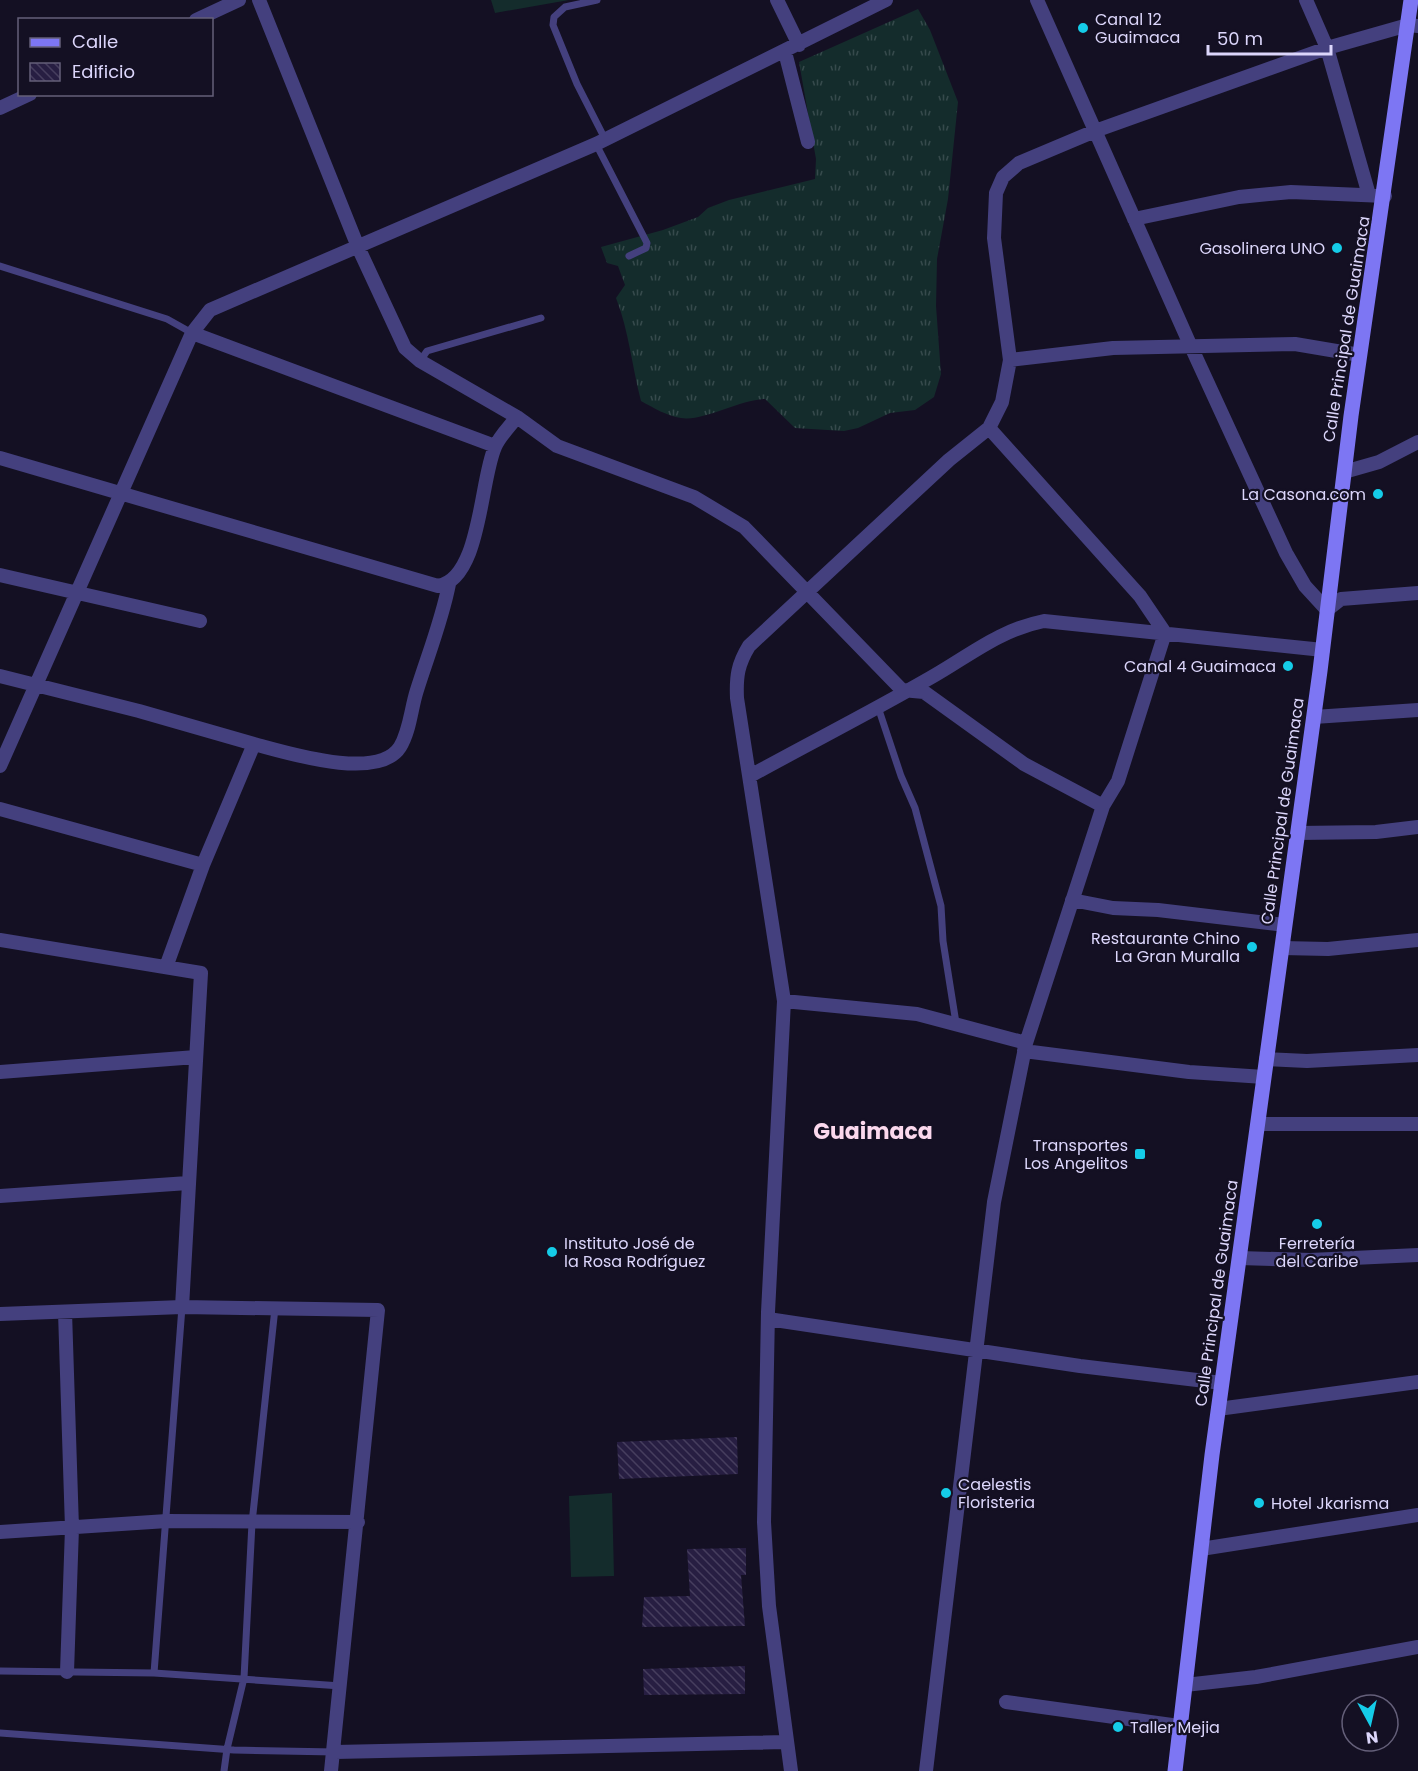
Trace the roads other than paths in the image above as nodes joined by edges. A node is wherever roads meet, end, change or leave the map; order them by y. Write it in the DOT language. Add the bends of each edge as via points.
graph roads {
  1 [pos="239,0"];
  2 [pos="259,0"];
  3 [pos="597,0"];
  4 [pos="777,0"];
  5 [pos="886,0"];
  6 [pos="1037,0"];
  7 [pos="1306,0"];
  8 [pos="1411,0"];
  9 [pos="200,18"];
  10 [pos="1413,26"];
  11 [pos="799,45"];
  12 [pos="1327,48"];
  13 [pos="785,52"];
  14 [pos="26,96"];
  15 [pos="0,108"];
  16 [pos="1095,131"];
  17 [pos="600,141"];
  18 [pos="808,142"];
  19 [pos="1369,195"];
  20 [pos="1385,196"];
  21 [pos="1134,219"];
  22 [pos="358,247"];
  23 [pos="629,256"];
  24 [pos="0,266"];
  25 [pos="541,318"];
  26 [pos="192,333"];
  27 [pos="1191,347"];
  28 [pos="1360,355"];
  29 [pos="1010,360"];
  30 [pos="420,362"];
  31 [pos="517,417"];
  32 [pos="988,428"];
  33 [pos="1418,442"];
  34 [pos="495,446"];
  35 [pos="0,458"];
  36 [pos="1344,472"];
  37 [pos="122,495"];
  38 [pos="0,575"];
  39 [pos="449,584"];
  40 [pos="78,592"];
  41 [pos="807,593"];
  42 [pos="1418,593"];
  43 [pos="1327,610"];
  44 [pos="200,621"];
  45 [pos="1165,633"];
  46 [pos="1323,650"];
  47 [pos="0,676"];
  48 [pos="37,686"];
  49 [pos="906,690"];
  50 [pos="878,705"];
  51 [pos="1418,710"];
  52 [pos="1314,717"];
  53 [pos="254,744"];
  54 [pos="0,766"];
  55 [pos="750,776"];
  56 [pos="1103,806"];
  57 [pos="0,809"];
  58 [pos="1418,827"];
  59 [pos="1298,833"];
  60 [pos="203,865"];
  61 [pos="1072,900"];
  62 [pos="1285,924"];
  63 [pos="0,940"];
  64 [pos="1418,940"];
  65 [pos="1282,948"];
  66 [pos="166,967"];
  67 [pos="784,1001"];
  68 [pos="956,1023"];
  69 [pos="1025,1047"];
  70 [pos="1418,1055"];
  71 [pos="196,1057"];
  72 [pos="1266,1059"];
  73 [pos="0,1071"];
  74 [pos="1264,1077"];
  75 [pos="1257,1124"];
  76 [pos="1418,1124"];
  77 [pos="188,1183"];
  78 [pos="0,1196"];
  79 [pos="1418,1255"];
  80 [pos="1239,1257"];
  81 [pos="182,1307"];
  82 [pos="275,1308"];
  83 [pos="65,1312"];
  84 [pos="0,1314"];
  85 [pos="768,1319"];
  86 [pos="976,1350"];
  87 [pos="1418,1382"];
  88 [pos="1222,1383"];
  89 [pos="1218,1408"];
  90 [pos="1418,1515"];
  91 [pos="167,1521"];
  92 [pos="358,1522"];
  93 [pos="252,1523"];
  94 [pos="72,1528"];
  95 [pos="0,1532"];
  96 [pos="1201,1549"];
  97 [pos="1418,1647"];
  98 [pos="0,1671"];
  99 [pos="67,1672"];
  100 [pos="154,1673"];
  101 [pos="244,1678"];
  102 [pos="1185,1685"];
  103 [pos="341,1686"];
  104 [pos="1006,1702"];
  105 [pos="1179,1726"];
  106 [pos="0,1733"];
  107 [pos="787,1742"];
  108 [pos="227,1749"];
  109 [pos="334,1752"];
  110 [pos="791,1770"];
  111 [pos="224,1771"];
  112 [pos="332,1771"];
  113 [pos="806,1771"];
  114 [pos="927,1771"];
  115 [pos="1175,1771"];
  1 -- 9 [label="street"];
  2 -- 22 [label="street"];
  3 -- 17 [label="lane" via="565,7 554,17 553,25"];
  4 -- 11 [label="street"];
  5 -- 11 [label="street"];
  6 -- 16 [label="street"];
  7 -- 12 [label="street"];
  8 -- 10 [label="main road, Calle Principal de Guaimaca"];
  10 -- 12 [label="street"];
  10 -- 20 [label="main road, Calle Principal de Guaimaca"];
  11 -- 13 [label="street"];
  12 -- 16 [label="street"];
  12 -- 19 [label="street"];
  13 -- 17 [label="street"];
  13 -- 18 [label="street"];
  14 -- 15 [label="street"];
  16 -- 21 [label="street"];
  16 -- 29 [label="street" via="1019,164 1003,177 996,193 994,238"];
  17 -- 22 [label="street"];
  17 -- 23 [label="lane" via="647,243 646,248"];
  19 -- 20 [label="street"];
  19 -- 21 [label="street" via="1291,192 1239,197"];
  20 -- 28 [label="main road, Calle Principal de Guaimaca"];
  21 -- 27 [label="street"];
  22 -- 26 [label="street" via="216,306"];
  22 -- 30 [label="street" via="398,338"];
  24 -- 26 [label="lane" via="167,320"];
  25 -- 30 [label="lane" via="427,351"];
  26 -- 34 [label="street"];
  26 -- 37 [label="street"];
  27 -- 28 [label="street" via="1294,344"];
  27 -- 29 [label="street" via="1113,348"];
  27 -- 43 [label="street" via="1286,553 1305,586"];
  28 -- 36 [label="main road, Calle Principal de Guaimaca"];
  29 -- 32 [label="street" via="1002,402"];
  30 -- 31 [label="street"];
  31 -- 34 [label="street"];
  31 -- 41 [label="street" via="557,446 646,477 727,515 744,527"];
  32 -- 41 [label="street"];
  32 -- 45 [label="street" via="1140,596"];
  33 -- 36 [label="street" via="1379,462"];
  34 -- 39 [label="street" via="480,516 461,572"];
  35 -- 37 [label="street"];
  36 -- 43 [label="main road, Calle Principal de Guaimaca"];
  37 -- 39 [label="street" via="438,586"];
  37 -- 40 [label="street"];
  38 -- 40 [label="street"];
  39 -- 53 [label="street" via="405,735 393,755 375,761 334,763"];
  40 -- 44 [label="street"];
  40 -- 48 [label="street"];
  41 -- 49 [label="street"];
  41 -- 55 [label="street" via="749,646 739,663 737,698"];
  42 -- 43 [label="street" via="1341,599"];
  43 -- 46 [label="main road, Calle Principal de Guaimaca"];
  45 -- 46 [label="street"];
  45 -- 49 [label="street" via="1044,621 1019,626"];
  45 -- 56 [label="street" via="1118,781"];
  46 -- 52 [label="main road, Calle Principal de Guaimaca"];
  47 -- 48 [label="street"];
  48 -- 53 [label="street"];
  48 -- 54 [label="street"];
  49 -- 50 [label="street"];
  49 -- 56 [label="street" via="924,692 1024,764"];
  50 -- 55 [label="street"];
  50 -- 68 [label="lane" via="915,808 941,906"];
  51 -- 52 [label="street"];
  52 -- 59 [label="main road, Calle Principal de Guaimaca"];
  53 -- 60 [label="street"];
  55 -- 67 [label="street"];
  56 -- 61 [label="street"];
  57 -- 60 [label="street"];
  58 -- 59 [label="street"];
  59 -- 62 [label="main road, Calle Principal de Guaimaca"];
  60 -- 66 [label="street"];
  61 -- 62 [label="street" via="1113,908"];
  61 -- 69 [label="street"];
  62 -- 65 [label="main road, Calle Principal de Guaimaca"];
  63 -- 66 [label="street"];
  64 -- 65 [label="street" via="1328,949"];
  65 -- 72 [label="main road, Calle Principal de Guaimaca"];
  66 -- 71 [label="street" via="201,973"];
  67 -- 68 [label="street" via="917,1014"];
  67 -- 85 [label="street"];
  68 -- 69 [label="street"];
  69 -- 74 [label="street" via="1189,1072"];
  69 -- 86 [label="street" via="994,1202"];
  70 -- 72 [label="street" via="1307,1061"];
  71 -- 73 [label="street"];
  71 -- 77 [label="street"];
  72 -- 74 [label="main road, Calle Principal de Guaimaca"];
  74 -- 75 [label="main road, Calle Principal de Guaimaca"];
  75 -- 76 [label="street"];
  75 -- 80 [label="main road, Calle Principal de Guaimaca"];
  77 -- 78 [label="street"];
  77 -- 81 [label="street"];
  79 -- 80 [label="street" via="1310,1260"];
  80 -- 88 [label="main road, Calle Principal de Guaimaca"];
  81 -- 82 [label="street"];
  81 -- 83 [label="street"];
  81 -- 91 [label="lane"];
  82 -- 92 [label="street" via="378,1310"];
  82 -- 93 [label="lane"];
  83 -- 84 [label="street"];
  83 -- 94 [label="street"];
  85 -- 86 [label="street"];
  85 -- 107 [label="street" via="765,1568"];
  86 -- 88 [label="street"];
  86 -- 114 [label="street"];
  87 -- 89 [label="street"];
  88 -- 89 [label="main road, Calle Principal de Guaimaca"];
  89 -- 96 [label="main road, Calle Principal de Guaimaca"];
  90 -- 96 [label="street"];
  91 -- 93 [label="street"];
  91 -- 94 [label="street"];
  91 -- 100 [label="lane"];
  92 -- 93 [label="street"];
  92 -- 103 [label="street"];
  93 -- 101 [label="lane"];
  94 -- 95 [label="street"];
  94 -- 99 [label="street"];
  96 -- 102 [label="main road, Calle Principal de Guaimaca"];
  97 -- 102 [label="street" via="1256,1677"];
  98 -- 99 [label="lane"];
  99 -- 100 [label="lane"];
  100 -- 101 [label="lane"];
  101 -- 103 [label="lane"];
  101 -- 108 [label="lane"];
  102 -- 105 [label="main road, Calle Principal de Guaimaca"];
  103 -- 109 [label="street"];
  104 -- 105 [label="street"];
  105 -- 115 [label="main road, Calle Principal de Guaimaca"];
  106 -- 108 [label="lane"];
  107 -- 109 [label="street"];
  107 -- 110 [label="street"];
  108 -- 109 [label="lane"];
  108 -- 111 [label="lane"];
  109 -- 112 [label="street"];
  110 -- 113 [label="street"];
}
